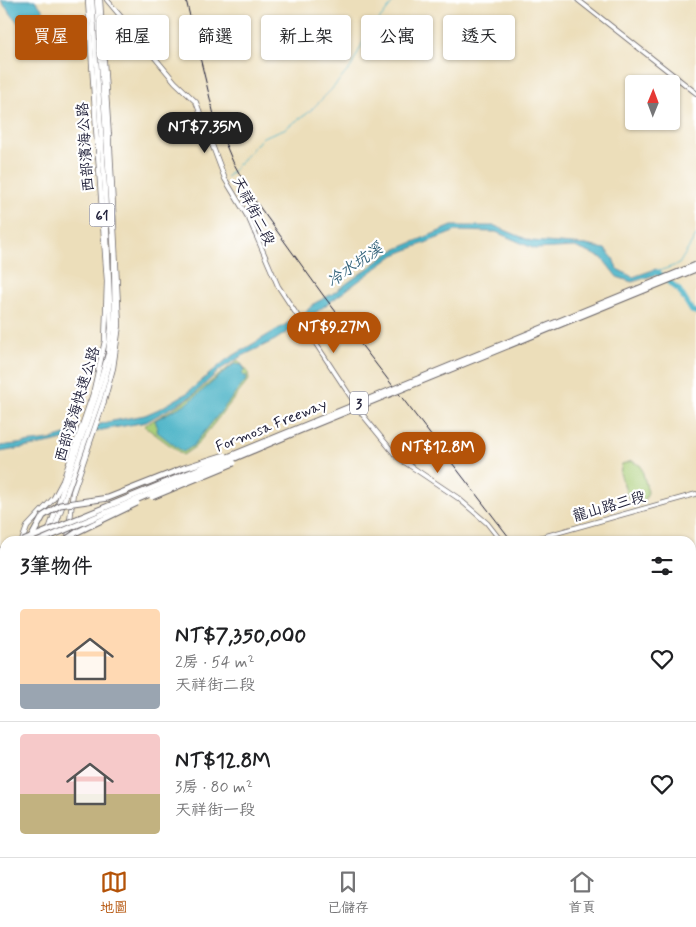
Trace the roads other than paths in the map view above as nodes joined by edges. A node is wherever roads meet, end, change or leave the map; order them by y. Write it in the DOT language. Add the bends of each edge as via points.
graph roads {
  1 [pos="88,0"];
  2 [pos="92,0"];
  3 [pos="98,0"];
  4 [pos="107,0"];
  5 [pos="578,0"];
  6 [pos="696,93"];
  7 [pos="99,111"];
  8 [pos="109,134"];
  9 [pos="98,157"];
  10 [pos="109,188"];
  11 [pos="696,265"];
  12 [pos="696,270"];
  13 [pos="95,421"];
  14 [pos="84,425"];
  15 [pos="299,431"];
  16 [pos="78,442"];
  17 [pos="231,455"];
  18 [pos="696,494"];
  19 [pos="24,536"];
  20 [pos="33,536"];
  21 [pos="35,536"];
  22 [pos="47,536"];
  23 [pos="51,536"];
  24 [pos="52,536"];
  25 [pos="67,536"];
  26 [pos="72,536"];
  27 [pos="497,536"];
  28 [pos="546,536"];
  1 -- 9 [label="main road, 西部濱海公路 / 61"];
  2 -- 7 [label="main road, 西部濱海快速公路 / 61"];
  3 -- 8 [label="main road, 西部濱海公路 / 61"];
  3 -- 10 [label="main road, 西部濱海快速公路 / 61"];
  4 -- 27 [label="street, 天祥街二段" via="175,82 196,102 225,179 256,234 278,286 362,414 397,457 458,498 488,523"];
  5 -- 6 [label="street"];
  7 -- 9 [label="main road"];
  7 -- 14 [label="main road, 西部濱海快速公路 / 61" via="111,328 108,354"];
  8 -- 10 [label="main road"];
  8 -- 13 [label="main road, 西部濱海公路 / 61" via="119,325 113,368"];
  9 -- 14 [label="main road, 西部濱海公路 / 61" via="108,311 102,364"];
  10 -- 13 [label="main road, 西部濱海快速公路 / 61" via="116,294 115,330"];
  11 -- 17 [label="highway, Formosa Freeway / 3, bridge"];
  12 -- 15 [label="highway, Formosa Freeway / 3, bridge"];
  13 -- 24 [label="main road, 西部濱海快速公路 / 61"];
  13 -- 25 [label="main road, 西部濱海公路 / 61" via="73,492"];
  14 -- 16 [label="main road, 西部濱海快速公路 / 61"];
  15 -- 23 [label="highway, Formosa Freeway / 3, bridge"];
  15 -- 26 [label="highway, bridge"];
  16 -- 19 [label="main road, 61" via="58,490 27,527"];
  16 -- 22 [label="main road, 西部濱海快速公路 / 61"];
  17 -- 20 [label="highway, bridge" via="193,465 108,498 60,505 40,520"];
  17 -- 21 [label="highway, Formosa Freeway / 3, bridge"];
  18 -- 28 [label="street, 龍山路三段"];
}
